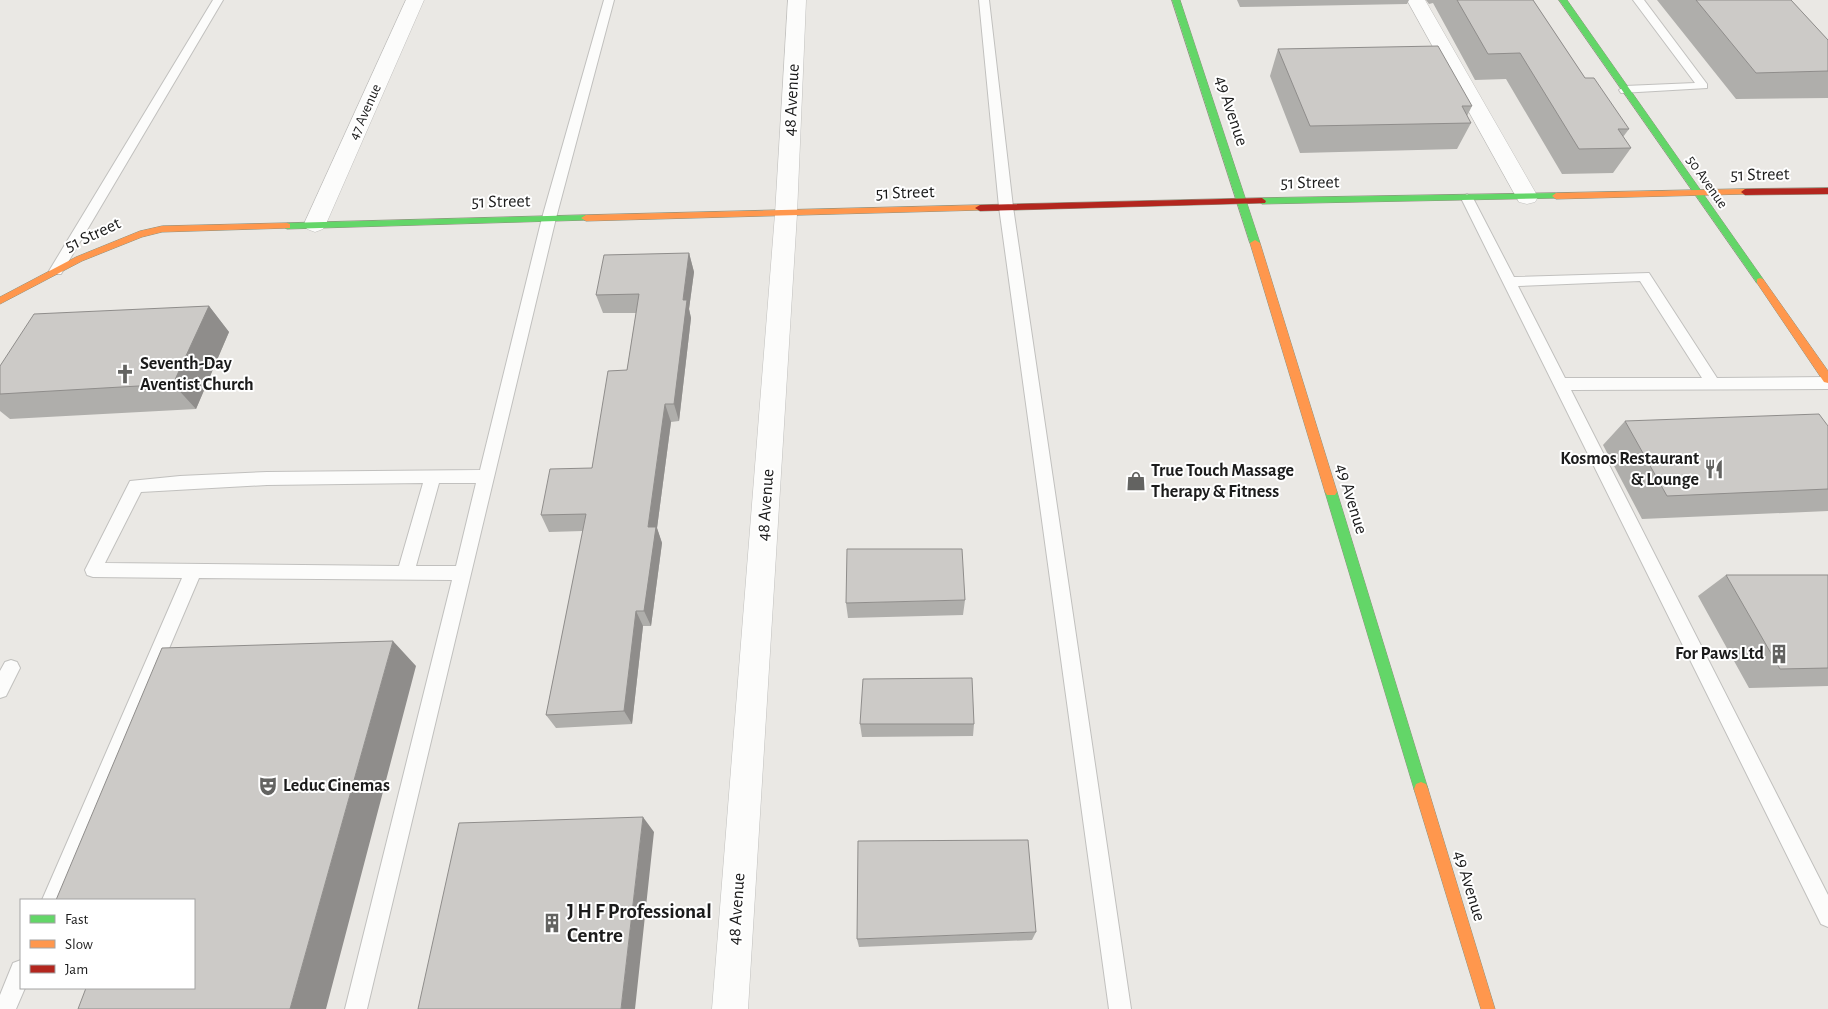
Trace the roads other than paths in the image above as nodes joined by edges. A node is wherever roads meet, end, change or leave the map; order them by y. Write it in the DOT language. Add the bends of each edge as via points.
graph roads {
  1 [pos="218,0"];
  2 [pos="415,0"];
  3 [pos="609,0"];
  4 [pos="797,0"];
  5 [pos="984,0"];
  6 [pos="1176,0"];
  7 [pos="1416,0"];
  8 [pos="1563,0"];
  9 [pos="1638,0"];
  10 [pos="1624,90"];
  11 [pos="1828,191"];
  12 [pos="1696,193"];
  13 [pos="1527,197"];
  14 [pos="1467,198"];
  15 [pos="1242,201"];
  16 [pos="1006,207"];
  17 [pos="786,214"];
  18 [pos="548,218"];
  19 [pos="315,224"];
  20 [pos="56,272"];
  21 [pos="1509,282"];
  22 [pos="0,301"];
  23 [pos="1828,379"];
  24 [pos="1713,383"];
  25 [pos="1828,383"];
  26 [pos="1560,384"];
  27 [pos="486,476"];
  28 [pos="433,477"];
  29 [pos="193,572"];
  30 [pos="405,573"];
  31 [pos="463,573"];
  32 [pos="11,668"];
  33 [pos="0,690"];
  34 [pos="52,899"];
  35 [pos="1828,917"];
  36 [pos="20,973"];
  37 [pos="5,1009"];
  38 [pos="356,1009"];
  39 [pos="730,1009"];
  40 [pos="1120,1009"];
  41 [pos="1488,1009"];
  1 -- 20 [label="lane"];
  2 -- 19 [label="street, 47 Avenue"];
  3 -- 18 [label="lane"];
  4 -- 17 [label="street, 48 Avenue"];
  5 -- 16 [label="lane"];
  6 -- 15 [label="street, 49 Avenue"];
  7 -- 13 [label="street"];
  8 -- 10 [label="street, 50 Avenue"];
  9 -- 10 [label="lane" via="1703,86"];
  10 -- 12 [label="street, 50 Avenue"];
  11 -- 12 [label="street, 51 Street"];
  12 -- 13 [label="street, 51 Street"];
  12 -- 23 [label="street, 50 Avenue"];
  13 -- 14 [label="street, 51 Street"];
  14 -- 15 [label="street, 51 Street"];
  14 -- 21 [label="lane"];
  15 -- 16 [label="street, 51 Street"];
  15 -- 41 [label="street, 49 Avenue"];
  16 -- 17 [label="street, 51 Street"];
  16 -- 40 [label="lane"];
  17 -- 18 [label="street, 51 Street"];
  17 -- 39 [label="street, 48 Avenue"];
  18 -- 19 [label="street, 51 Street"];
  18 -- 27 [label="lane"];
  19 -- 20 [label="street, 51 Street" via="162,230 133,235 102,247"];
  20 -- 22 [label="street, 51 Street"];
  21 -- 24 [label="lane" via="1644,276"];
  21 -- 26 [label="lane"];
  24 -- 25 [label="lane"];
  24 -- 26 [label="lane"];
  26 -- 35 [label="lane"];
  27 -- 28 [label="lane"];
  27 -- 31 [label="lane"];
  28 -- 29 [label="lane" via="183,482 136,486 93,570"];
  28 -- 30 [label="lane"];
  29 -- 30 [label="lane"];
  29 -- 34 [label="lane"];
  30 -- 31 [label="lane"];
  31 -- 38 [label="lane"];
  32 -- 33 [label="lane"];
  36 -- 37 [label="lane"];
}
